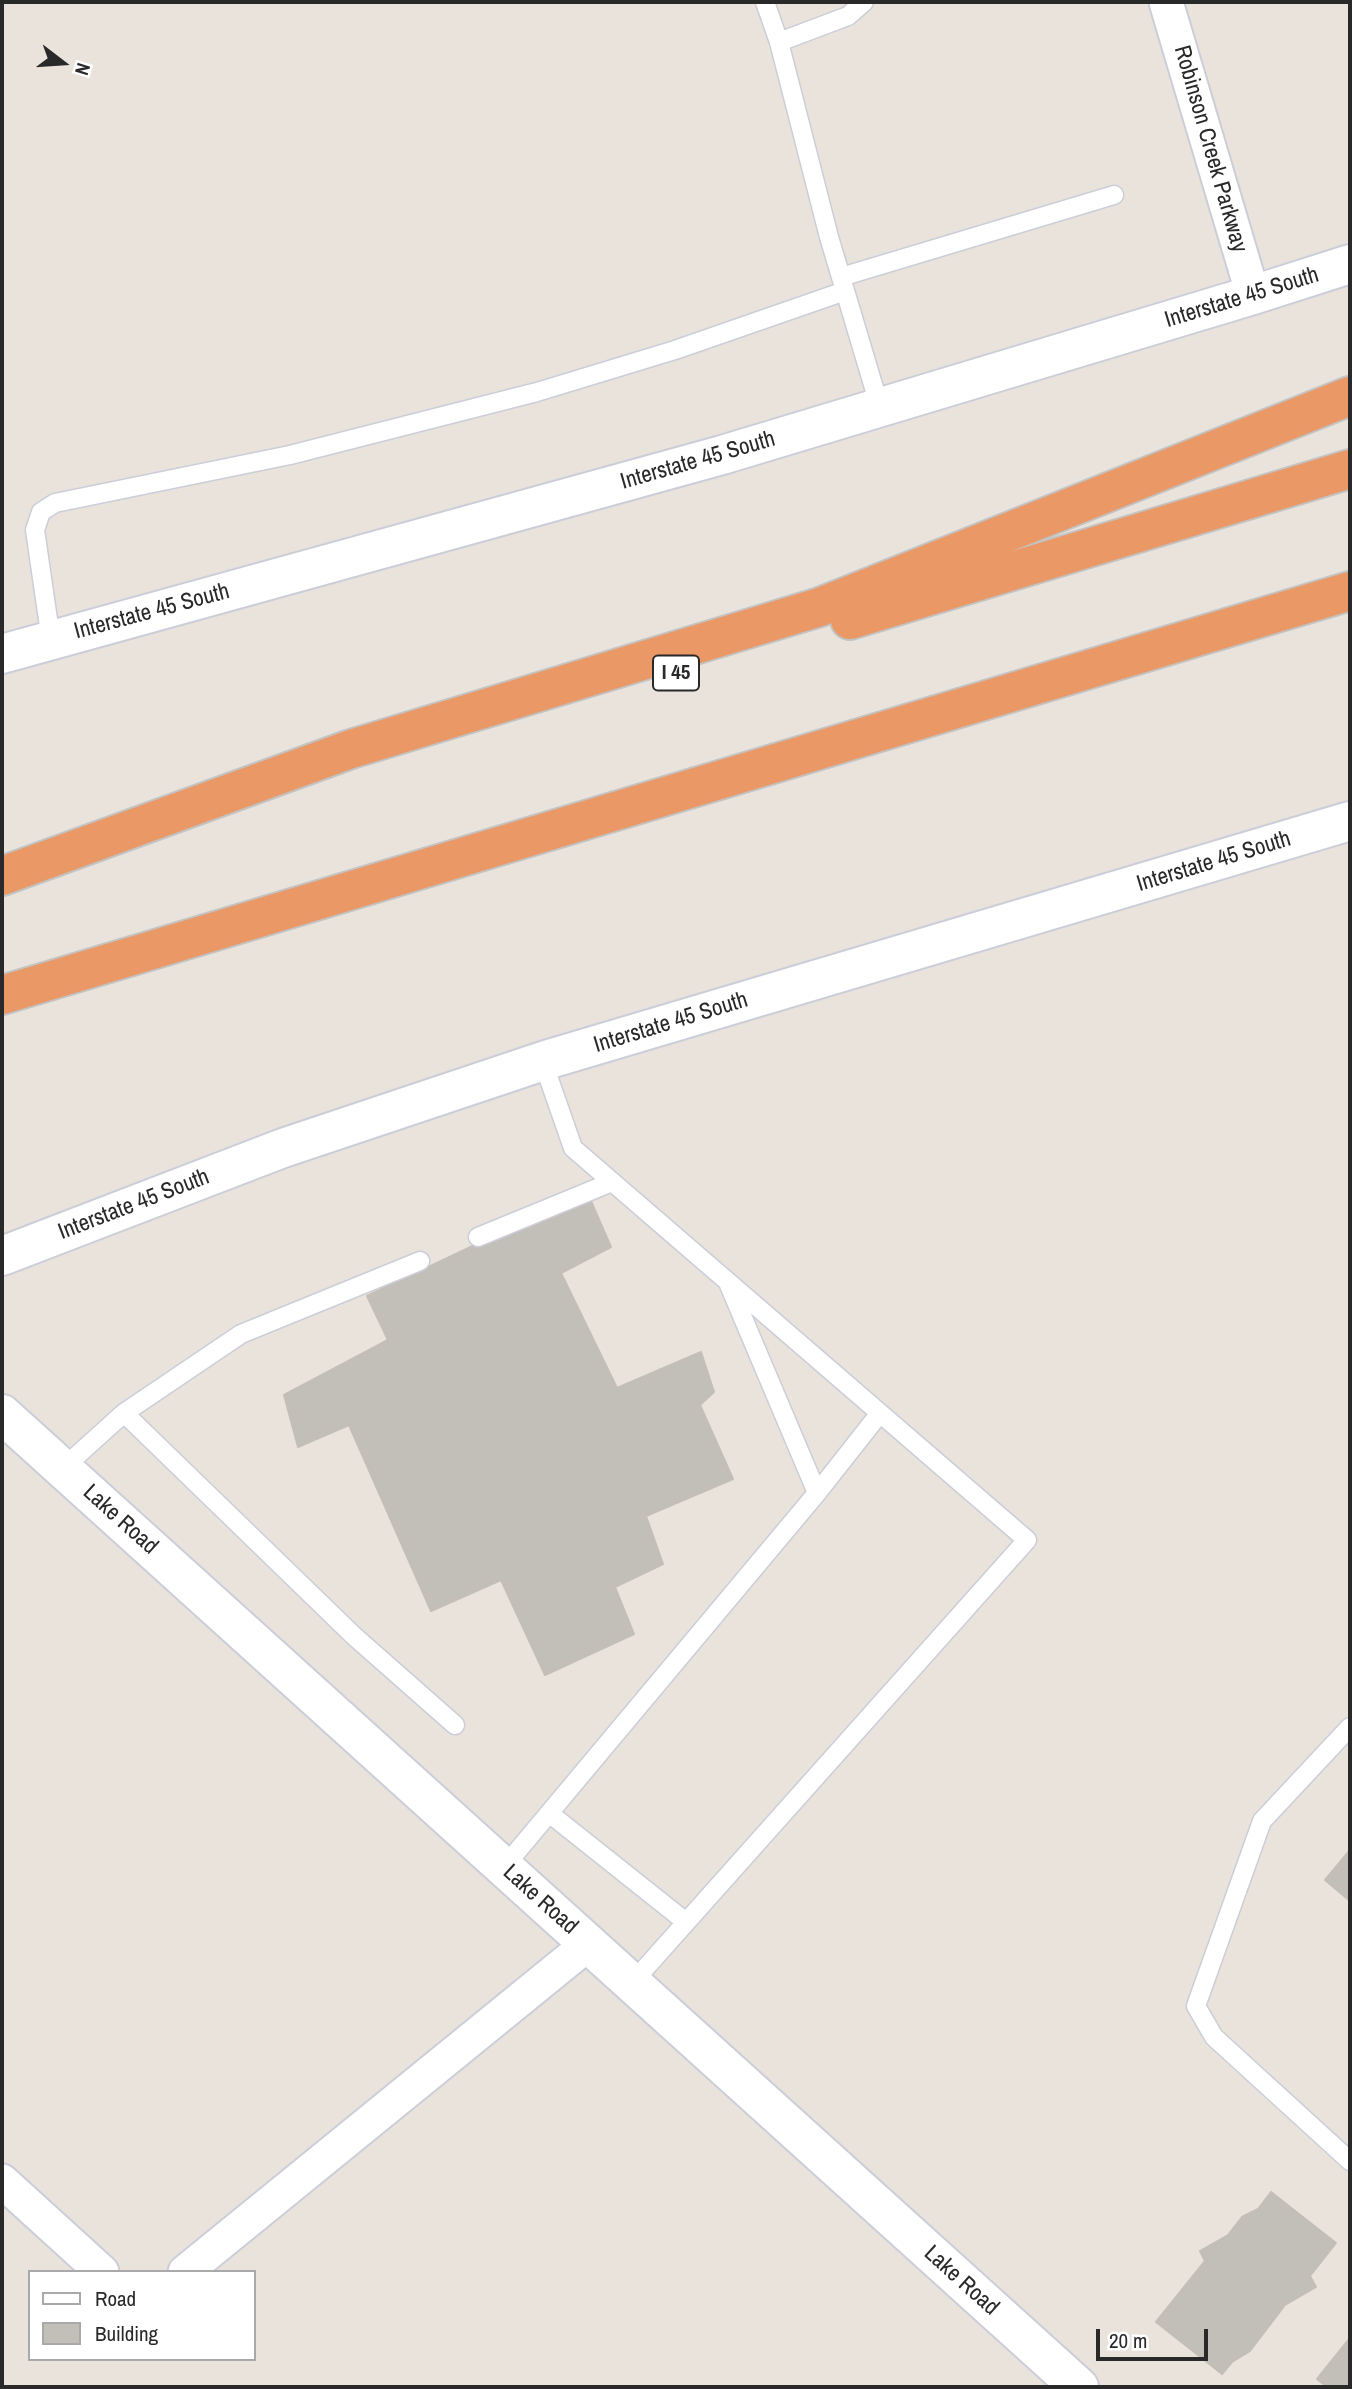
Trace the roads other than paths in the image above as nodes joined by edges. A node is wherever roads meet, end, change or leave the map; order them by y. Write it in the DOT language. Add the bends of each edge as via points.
graph roads {
  1 [pos="765,2"];
  2 [pos="864,2"];
  3 [pos="1166,2"];
  4 [pos="779,41"];
  5 [pos="1114,195"];
  6 [pos="1350,264"];
  7 [pos="843,284"];
  8 [pos="1253,295"];
  9 [pos="1350,396"];
  10 [pos="880,408"];
  11 [pos="1350,469"];
  12 [pos="1350,591"];
  13 [pos="51,640"];
  14 [pos="2,654"];
  15 [pos="1350,821"];
  16 [pos="2,877"];
  17 [pos="2,995"];
  18 [pos="543,1062"];
  19 [pos="612,1182"];
  20 [pos="478,1237"];
  21 [pos="2,1256"];
  22 [pos="420,1261"];
  23 [pos="728,1281"];
  24 [pos="124,1413"];
  25 [pos="880,1413"];
  26 [pos="2,1414"];
  27 [pos="62,1469"];
  28 [pos="817,1493"];
  29 [pos="455,1725"];
  30 [pos="1350,1727"];
  31 [pos="549,1813"];
  32 [pos="504,1867"];
  33 [pos="686,1922"];
  34 [pos="588,1944"];
  35 [pos="632,1983"];
  36 [pos="1350,2161"];
  37 [pos="2,2181"];
  38 [pos="100,2270"];
  39 [pos="187,2270"];
  40 [pos="1079,2387"];
  1 -- 4 [label="lane"];
  2 -- 4 [label="lane" via="848,16"];
  3 -- 8 [label="street, Robinson Creek Parkway"];
  4 -- 7 [label="lane"];
  5 -- 7 [label="lane"];
  6 -- 8 [label="main road, Interstate 45 South"];
  7 -- 10 [label="lane"];
  7 -- 13 [label="lane" via="675,350 537,392 290,455 55,503 41,512 35,530"];
  8 -- 10 [label="main road, Interstate 45 South"];
  9 -- 16 [label="highway" via="820,607 351,749"];
  10 -- 13 [label="main road, Interstate 45 South"];
  11 -- 16 [label="highway, I 45"];
  12 -- 17 [label="highway"];
  13 -- 14 [label="main road, Interstate 45 South"];
  15 -- 18 [label="main road, Interstate 45 South"];
  18 -- 19 [label="lane" via="573,1148"];
  18 -- 21 [label="main road, Interstate 45 South" via="283,1148"];
  19 -- 20 [label="lane"];
  19 -- 23 [label="lane"];
  22 -- 24 [label="lane" via="241,1334"];
  23 -- 25 [label="lane"];
  23 -- 28 [label="lane"];
  24 -- 27 [label="lane"];
  24 -- 29 [label="lane" via="354,1636"];
  25 -- 28 [label="lane"];
  25 -- 33 [label="lane" via="1027,1540"];
  26 -- 27 [label="main road, Lake Road"];
  27 -- 32 [label="main road, Lake Road"];
  28 -- 31 [label="lane"];
  30 -- 36 [label="lane" via="1262,1821 1196,2006 1213,2037"];
  31 -- 32 [label="lane"];
  31 -- 33 [label="lane"];
  32 -- 34 [label="main road, Lake Road"];
  33 -- 35 [label="lane"];
  34 -- 35 [label="main road, Lake Road"];
  34 -- 39 [label="street"];
  35 -- 40 [label="main road, Lake Road"];
  37 -- 38 [label="street"];
}
